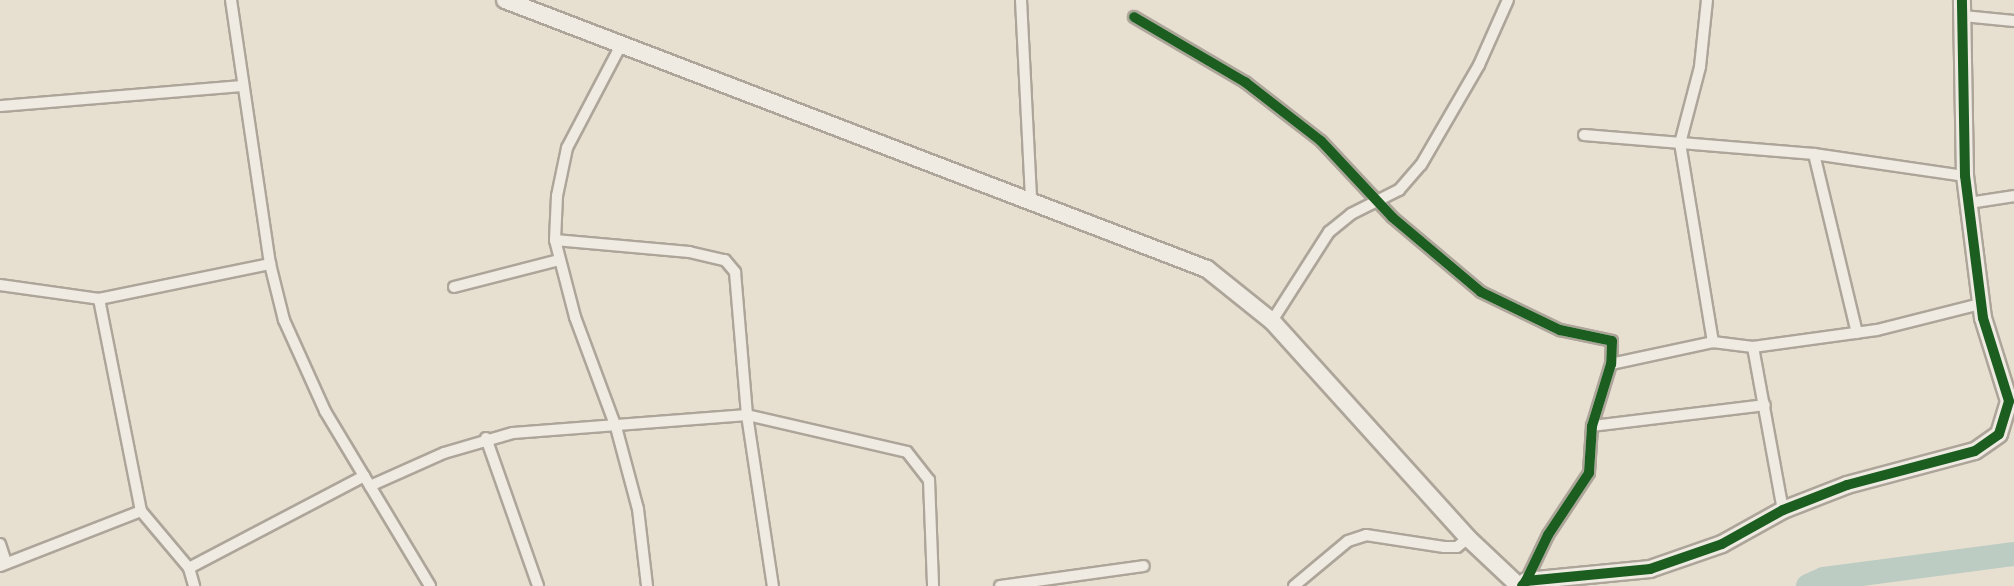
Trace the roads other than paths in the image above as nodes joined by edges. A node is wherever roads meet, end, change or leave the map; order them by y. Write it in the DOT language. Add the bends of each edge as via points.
graph roads {
  1 [pos="231,0"];
  2 [pos="505,0"];
  3 [pos="1021,0"];
  4 [pos="1508,0"];
  5 [pos="1707,0"];
  6 [pos="543,7"];
  7 [pos="1963,8"];
  8 [pos="1135,17"];
  9 [pos="2014,21"];
  10 [pos="621,45"];
  11 [pos="243,86"];
  12 [pos="0,106"];
  13 [pos="1584,135"];
  14 [pos="1681,143"];
  15 [pos="1814,154"];
  16 [pos="1965,176"];
  17 [pos="2014,196"];
  18 [pos="1031,199"];
  19 [pos="1376,201"];
  20 [pos="1969,203"];
  21 [pos="555,240"];
  22 [pos="559,260"];
  23 [pos="270,264"];
  24 [pos="0,285"];
  25 [pos="454,287"];
  26 [pos="99,299"];
  27 [pos="1984,303"];
  28 [pos="1272,321"];
  29 [pos="1857,334"];
  30 [pos="1713,342"];
  31 [pos="1753,347"];
  32 [pos="1611,364"];
  33 [pos="1765,405"];
  34 [pos="747,415"];
  35 [pos="1592,426"];
  36 [pos="616,428"];
  37 [pos="2007,431"];
  38 [pos="485,438"];
  39 [pos="367,481"];
  40 [pos="1783,510"];
  41 [pos="141,511"];
  42 [pos="1468,538"];
  43 [pos="0,544"];
  44 [pos="3,564"];
  45 [pos="1144,565"];
  46 [pos="189,568"];
  47 [pos="1516,583"];
  48 [pos="194,586"];
  49 [pos="430,586"];
  50 [pos="538,586"];
  51 [pos="647,586"];
  52 [pos="773,586"];
  53 [pos="933,586"];
  54 [pos="1000,586"];
  55 [pos="1294,586"];
  1 -- 11 [label="street"];
  2 -- 6 [label="main road"];
  3 -- 18 [label="street"];
  4 -- 19 [label="street" via="1479,65 1422,165 1399,190"];
  5 -- 14 [label="street" via="1700,67"];
  6 -- 10 [label="main road"];
  7 -- 9 [label="street"];
  7 -- 16 [label="main road"];
  8 -- 19 [label="street" via="1245,82 1321,141"];
  10 -- 18 [label="main road"];
  10 -- 21 [label="street" via="567,148 557,196"];
  11 -- 12 [label="street"];
  11 -- 23 [label="street"];
  13 -- 14 [label="street"];
  14 -- 15 [label="street"];
  14 -- 30 [label="street"];
  15 -- 16 [label="street"];
  15 -- 29 [label="street"];
  16 -- 20 [label="main road"];
  17 -- 20 [label="street"];
  18 -- 28 [label="main road" via="1207,269"];
  19 -- 28 [label="street" via="1351,214 1320,242"];
  19 -- 32 [label="street" via="1481,292 1560,330 1612,341"];
  20 -- 27 [label="main road"];
  21 -- 22 [label="street"];
  21 -- 34 [label="street" via="689,251 725,260 735,272"];
  22 -- 25 [label="street"];
  22 -- 36 [label="street"];
  23 -- 26 [label="street"];
  23 -- 39 [label="street" via="295,348"];
  24 -- 26 [label="street"];
  26 -- 41 [label="street"];
  27 -- 29 [label="street"];
  27 -- 37 [label="main road" via="1983,318 2009,401"];
  28 -- 42 [label="main road"];
  29 -- 31 [label="street"];
  30 -- 31 [label="street"];
  30 -- 32 [label="street"];
  31 -- 33 [label="street"];
  32 -- 35 [label="street"];
  33 -- 35 [label="street"];
  33 -- 40 [label="street"];
  34 -- 36 [label="street"];
  34 -- 52 [label="street"];
  34 -- 53 [label="street" via="907,452 929,481"];
  35 -- 47 [label="street" via="1589,473"];
  36 -- 38 [label="street" via="566,426"];
  36 -- 51 [label="street" via="638,509"];
  37 -- 40 [label="main road" via="1975,451 1847,485"];
  38 -- 39 [label="street"];
  38 -- 50 [label="street"];
  39 -- 46 [label="street"];
  39 -- 49 [label="street"];
  40 -- 47 [label="main road" via="1722,544 1650,569"];
  41 -- 44 [label="street"];
  41 -- 46 [label="street"];
  42 -- 47 [label="main road"];
  42 -- 55 [label="street" via="1457,547 1444,547 1366,535 1348,541"];
  43 -- 44 [label="street"];
  45 -- 54 [label="street"];
  46 -- 48 [label="street"];
}
